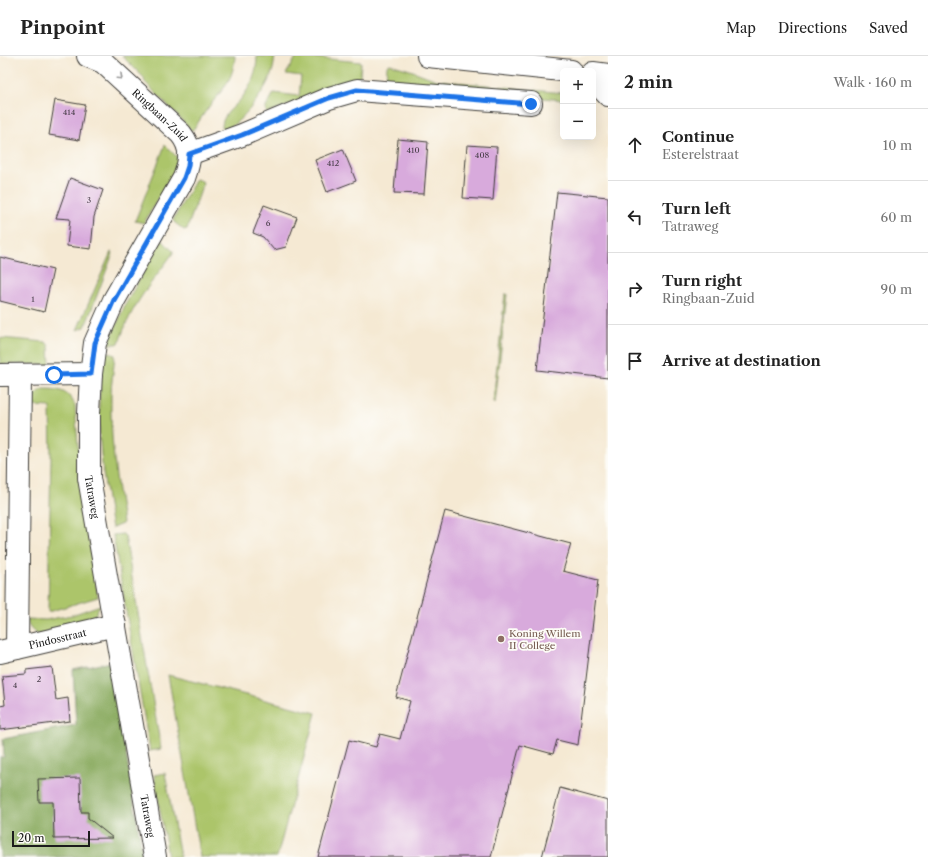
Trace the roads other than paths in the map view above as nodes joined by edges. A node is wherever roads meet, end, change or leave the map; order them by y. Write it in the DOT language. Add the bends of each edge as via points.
graph roads {
  1 [pos="88,56"];
  2 [pos="428,56"];
  3 [pos="458,58"];
  4 [pos="560,70"];
  5 [pos="596,73"];
  6 [pos="608,75"];
  7 [pos="596,82"];
  8 [pos="608,95"];
  9 [pos="531,104"];
  10 [pos="189,154"];
  11 [pos="91,374"];
  12 [pos="10,375"];
  13 [pos="115,626"];
  14 [pos="9,650"];
  15 [pos="155,857"];
  1 -- 10 [label="street, Ringbaan-Zuid, one-way" via="103,62 181,134 187,141"];
  2 -- 3 [label="street"];
  3 -- 4 [label="street"];
  5 -- 6 [label="street"];
  7 -- 8 [label="street"];
  9 -- 10 [label="street, Ringbaan-Zuid" via="357,90 329,98 242,135"];
  10 -- 11 [label="street, Tatraweg" via="184,178 114,300 95,343"];
  11 -- 12 [label="street"];
  11 -- 13 [label="street, Tatraweg" via="89,478"];
  12 -- 14 [label="street"];
  13 -- 14 [label="street, Pindosstraat"];
  13 -- 15 [label="street, Tatraweg"];
}
